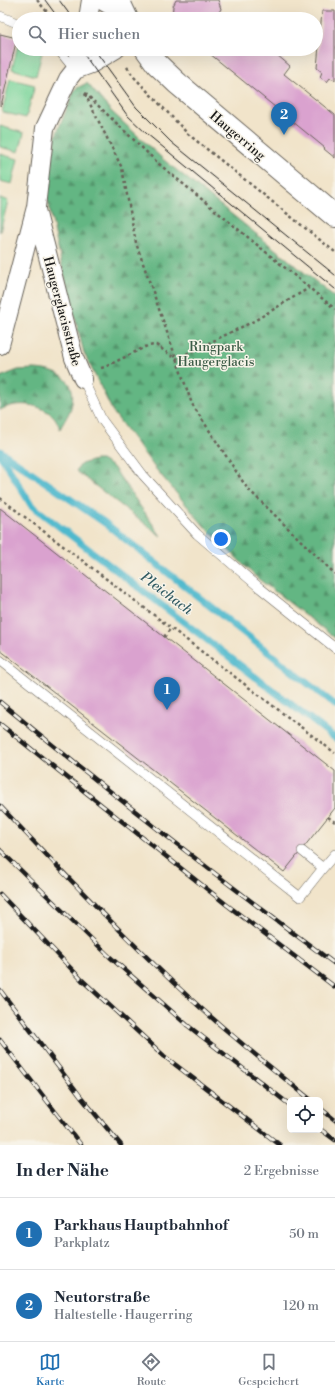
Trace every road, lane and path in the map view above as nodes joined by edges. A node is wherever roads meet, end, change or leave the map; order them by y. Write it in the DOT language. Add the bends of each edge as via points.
graph roads {
  1 [pos="37,0"];
  2 [pos="90,0"];
  3 [pos="101,0"];
  4 [pos="124,11"];
  5 [pos="46,12"];
  6 [pos="89,12"];
  7 [pos="0,16"];
  8 [pos="12,21"];
  9 [pos="63,56"];
  10 [pos="79,56"];
  11 [pos="117,56"];
  12 [pos="121,56"];
  13 [pos="151,56"];
  14 [pos="74,70"];
  15 [pos="36,207"];
  16 [pos="335,216"];
  17 [pos="335,252"];
  18 [pos="309,288"];
  19 [pos="335,309"];
  20 [pos="0,345"];
  21 [pos="74,358"];
  22 [pos="176,359"];
  23 [pos="83,379"];
  24 [pos="0,498"];
  25 [pos="335,574"];
  26 [pos="171,628"];
  27 [pos="164,637"];
  28 [pos="335,648"];
  29 [pos="0,660"];
  30 [pos="335,753"];
  31 [pos="328,817"];
  32 [pos="335,822"];
  33 [pos="302,851"];
  34 [pos="335,854"];
  35 [pos="323,868"];
  1 -- 5 [label="path"];
  2 -- 6 [label="street"];
  3 -- 4 [label="street"];
  7 -- 8 [label="lane"];
  9 -- 14 [label="lane"];
  10 -- 14 [label="street, Haugerglacisstraße"];
  11 -- 14 [label="street"];
  12 -- 17 [label="path" via="134,77 188,134"];
  13 -- 16 [label="main road, Haugerring" via="177,83"];
  14 -- 15 [label="street, Haugerglacisstraße" via="45,128"];
  15 -- 20 [label="street, Haugerglacisstraße"];
  15 -- 21 [label="street, Haugerglacisstraße"];
  18 -- 19 [label="path"];
  18 -- 22 [label="path" via="254,322"];
  18 -- 22 [label="path" via="159,164 84,91 122,168 136,243"];
  21 -- 22 [label="path" via="88,367 105,367 147,346 156,345"];
  21 -- 23 [label="street, Haugerglacisstraße"];
  22 -- 25 [label="path" via="192,404 247,488"];
  23 -- 28 [label="lane, Haugerglacisstraße" via="102,420 143,475 197,534"];
  24 -- 26 [label="path"];
  26 -- 27 [label="path"];
  26 -- 30 [label="path"];
  29 -- 35 [label="lane" via="300,897"];
  31 -- 32 [label="path"];
  33 -- 35 [label="lane"];
  34 -- 35 [label="lane"];
}
